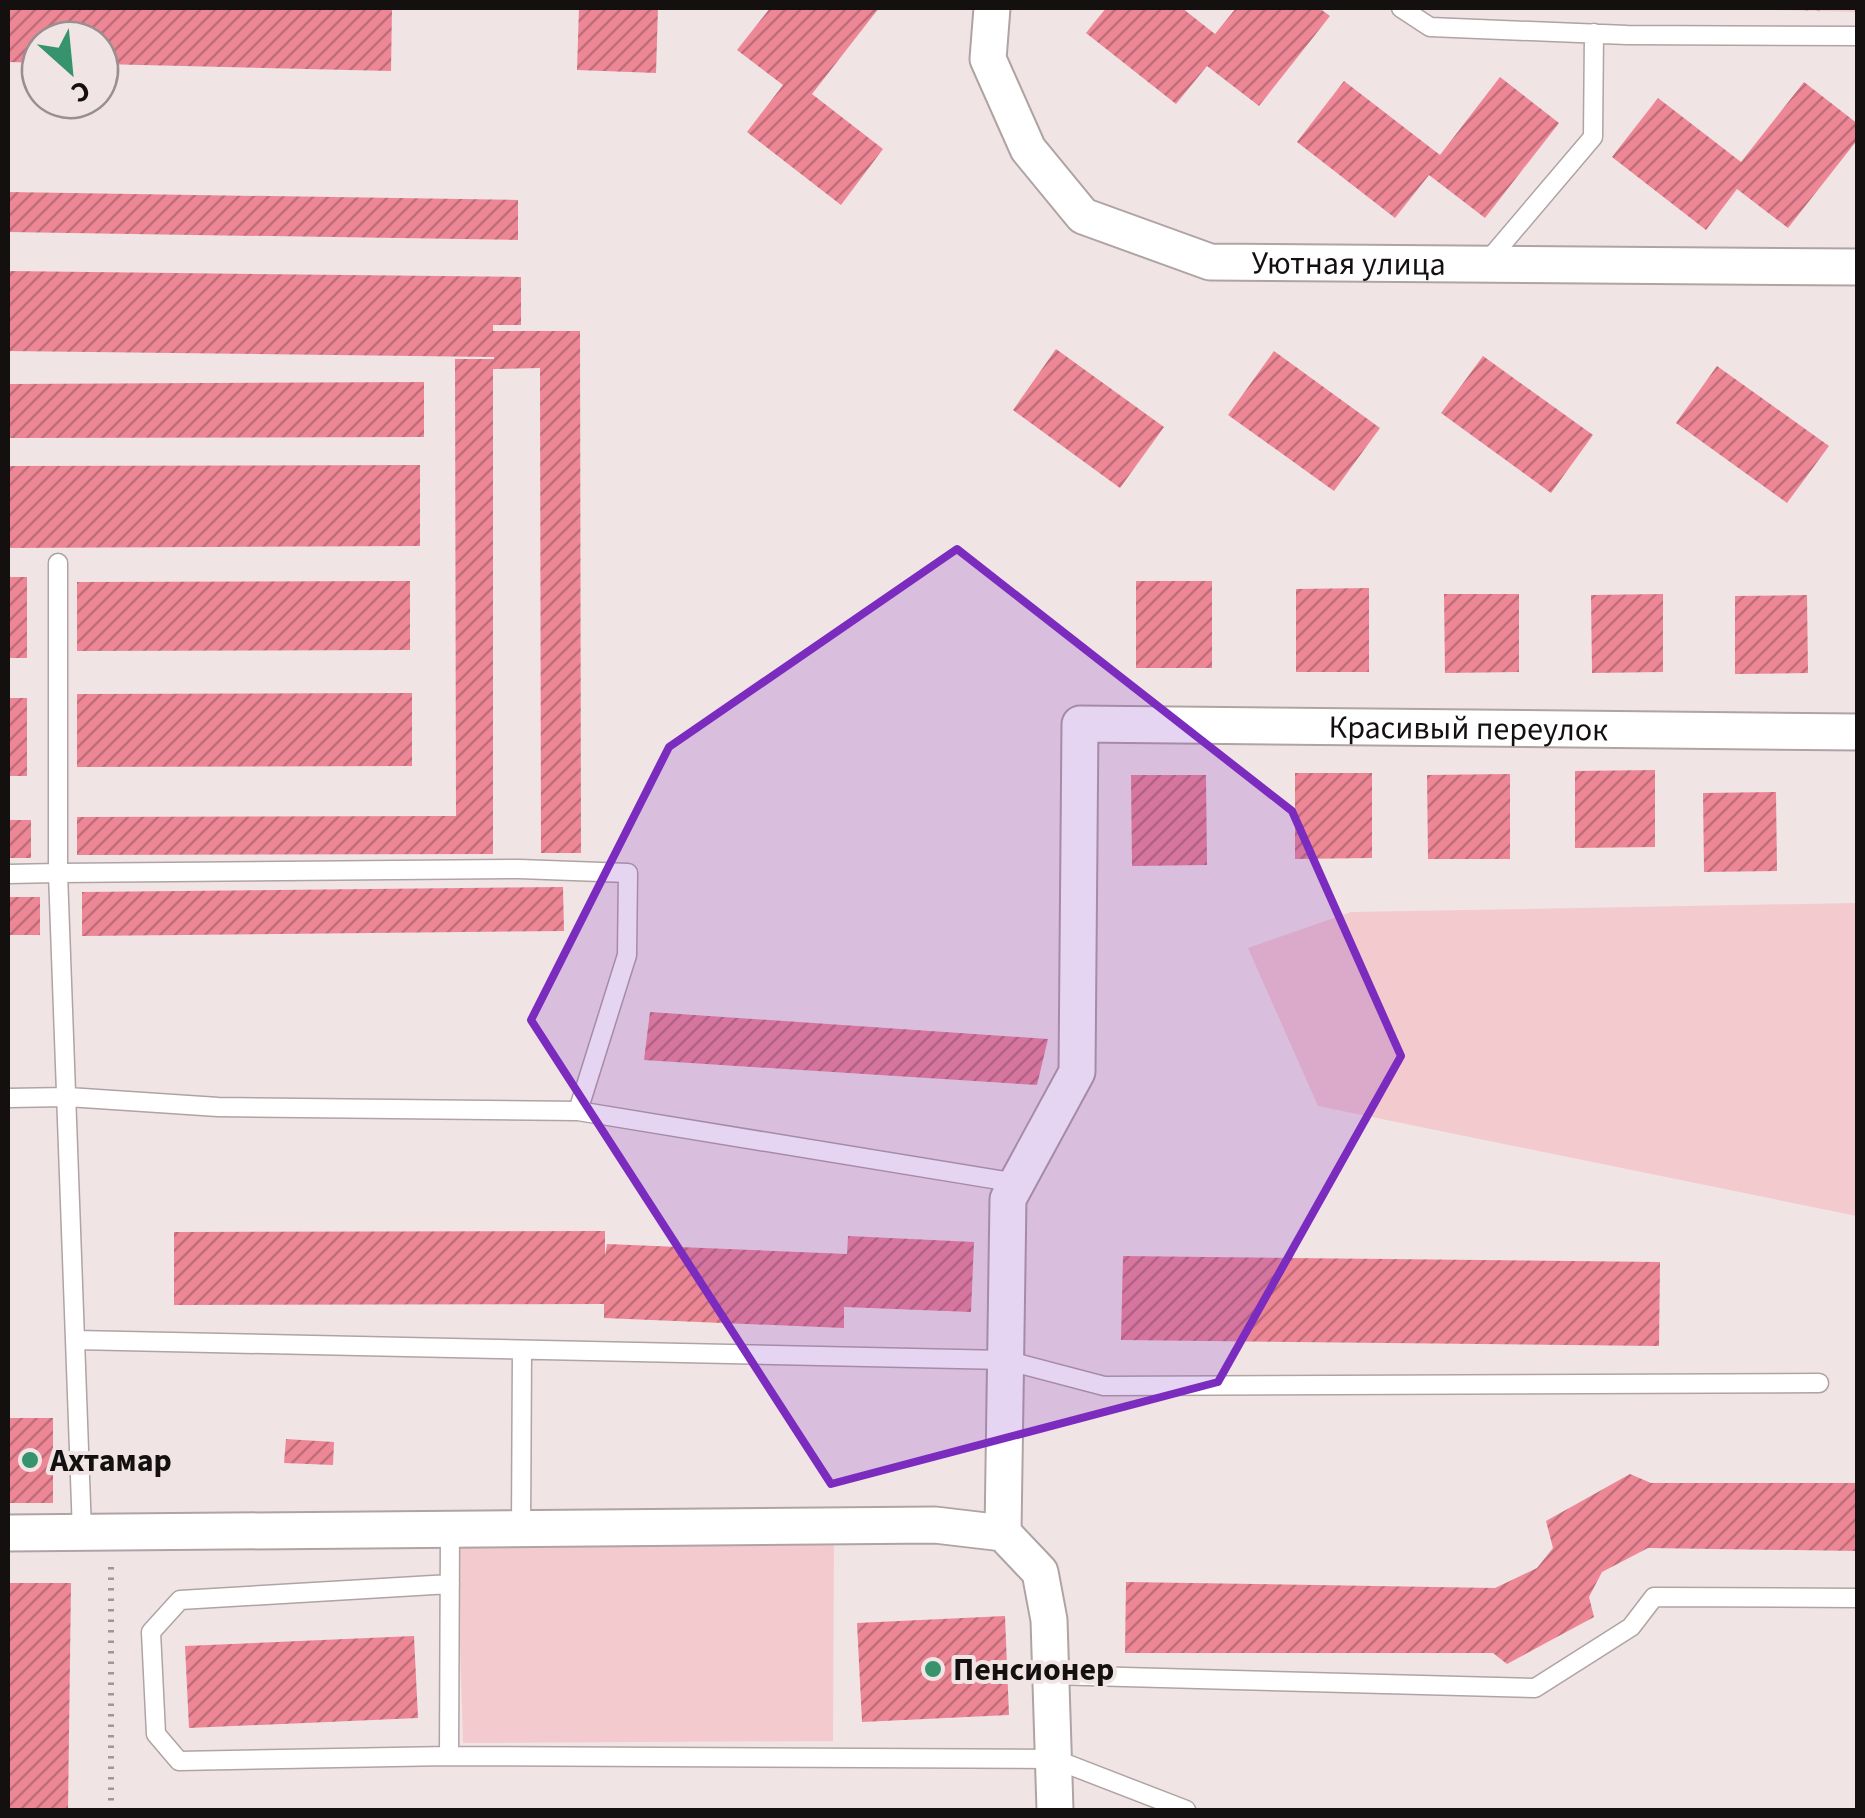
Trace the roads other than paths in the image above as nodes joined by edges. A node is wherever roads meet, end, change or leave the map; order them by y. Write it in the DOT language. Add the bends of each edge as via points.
graph roads {
  1 [pos="992,8"];
  2 [pos="1401,8"];
  3 [pos="1594,33"];
  4 [pos="1858,36"];
  5 [pos="1485,264"];
  6 [pos="1858,267"];
  7 [pos="58,564"];
  8 [pos="1858,732"];
  9 [pos="58,873"];
  10 [pos="8,874"];
  11 [pos="68,1096"];
  12 [pos="8,1098"];
  13 [pos="578,1111"];
  14 [pos="1017,1183"];
  15 [pos="76,1340"];
  16 [pos="522,1352"];
  17 [pos="1005,1360"];
  18 [pos="1819,1382"];
  19 [pos="521,1528"];
  20 [pos="450,1529"];
  21 [pos="96,1532"];
  22 [pos="8,1533"];
  23 [pos="1003,1533"];
  24 [pos="450,1584"];
  25 [pos="1858,1598"];
  26 [pos="1051,1675"];
  27 [pos="449,1756"];
  28 [pos="1054,1759"];
  29 [pos="1056,1810"];
  30 [pos="1186,1810"];
  1 -- 5 [label="street, Уютная улица" via="988,59 1028,150 1083,216 1210,262"];
  2 -- 3 [label="lane" via="1430,27"];
  3 -- 4 [label="lane"];
  3 -- 5 [label="lane" via="1593,137"];
  5 -- 6 [label="street, Уютная улица"];
  7 -- 9 [label="lane"];
  8 -- 14 [label="street, Красивый переулок" via="1080,724 1078,1072"];
  9 -- 10 [label="lane"];
  9 -- 11 [label="lane"];
  9 -- 13 [label="lane" via="628,873 626,954"];
  11 -- 12 [label="lane"];
  11 -- 13 [label="lane" via="218,1108"];
  11 -- 15 [label="lane"];
  13 -- 14 [label="lane"];
  14 -- 17 [label="street" via="1008,1200"];
  15 -- 16 [label="lane"];
  15 -- 21 [label="lane"];
  16 -- 17 [label="lane"];
  16 -- 19 [label="lane"];
  17 -- 18 [label="lane" via="1104,1386"];
  17 -- 23 [label="street"];
  19 -- 20 [label="street"];
  19 -- 23 [label="street" via="934,1525"];
  20 -- 21 [label="street"];
  20 -- 24 [label="lane"];
  21 -- 22 [label="street"];
  23 -- 26 [label="street" via="1040,1572"];
  24 -- 27 [label="lane"];
  24 -- 27 [label="lane" via="180,1600 150,1632 156,1734 179,1761"];
  25 -- 26 [label="lane" via="1654,1597 1632,1627 1535,1688"];
  26 -- 28 [label="street"];
  27 -- 28 [label="lane"];
  28 -- 29 [label="street"];
  28 -- 30 [label="lane"];
}
